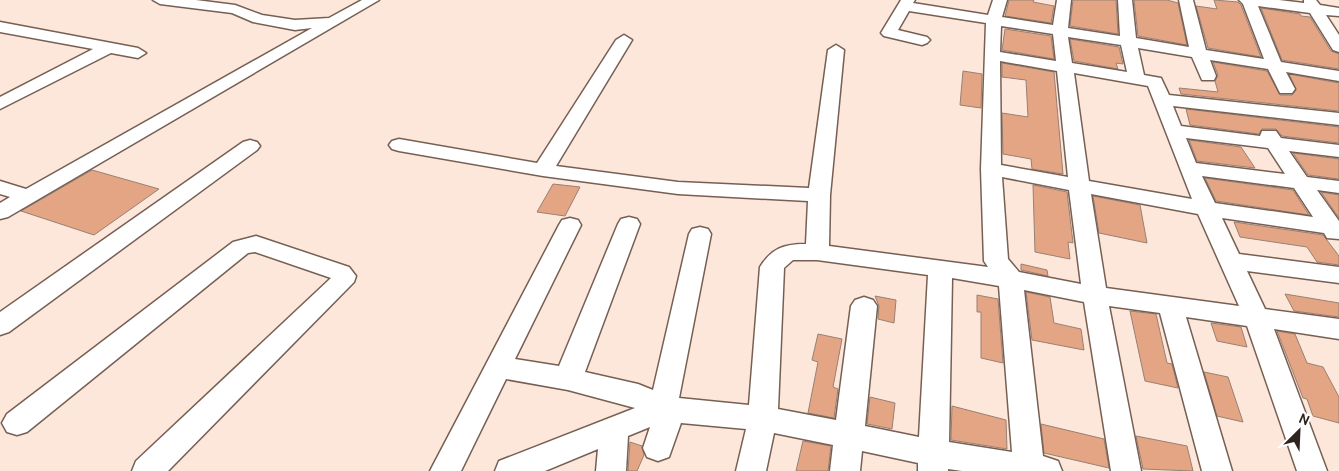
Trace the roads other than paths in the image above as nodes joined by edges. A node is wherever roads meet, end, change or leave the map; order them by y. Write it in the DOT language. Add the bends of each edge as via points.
graph roads {
  1 [pos="160,0"];
  2 [pos="372,0"];
  3 [pos="1000,0"];
  4 [pos="1064,0"];
  5 [pos="1125,0"];
  6 [pos="1186,0"];
  7 [pos="1248,0"];
  8 [pos="192,2"];
  9 [pos="907,3"];
  10 [pos="1312,4"];
  11 [pos="944,6"];
  12 [pos="1339,12"];
  13 [pos="994,20"];
  14 [pos="335,21"];
  15 [pos="3,29"];
  16 [pos="1060,31"];
  17 [pos="624,40"];
  18 [pos="922,40"];
  19 [pos="1128,41"];
  20 [pos="1339,47"];
  21 [pos="108,48"];
  22 [pos="836,50"];
  23 [pos="138,53"];
  24 [pos="1199,54"];
  25 [pos="992,55"];
  26 [pos="1274,65"];
  27 [pos="1064,67"];
  28 [pos="1208,76"];
  29 [pos="1339,76"];
  30 [pos="1137,79"];
  31 [pos="1286,89"];
  32 [pos="1163,100"];
  33 [pos="0,104"];
  34 [pos="1254,110"];
  35 [pos="1339,119"];
  36 [pos="1176,131"];
  37 [pos="1274,143"];
  38 [pos="399,145"];
  39 [pos="250,146"];
  40 [pos="1339,151"];
  41 [pos="1188,168"];
  42 [pos="991,169"];
  43 [pos="544,170"];
  44 [pos="1299,182"];
  45 [pos="1079,184"];
  46 [pos="0,187"];
  47 [pos="1339,187"];
  48 [pos="819,195"];
  49 [pos="28,196"];
  50 [pos="1207,209"];
  51 [pos="0,212"];
  52 [pos="570,224"];
  53 [pos="629,224"];
  54 [pos="1336,231"];
  55 [pos="700,234"];
  56 [pos="817,252"];
  57 [pos="1230,261"];
  58 [pos="940,268"];
  59 [pos="1339,276"];
  60 [pos="1011,279"];
  61 [pos="1094,295"];
  62 [pos="1170,304"];
  63 [pos="864,306"];
  64 [pos="1256,316"];
  65 [pos="0,325"];
  66 [pos="1339,329"];
  67 [pos="498,367"];
  68 [pos="568,379"];
  69 [pos="667,409"];
  70 [pos="763,418"];
  71 [pos="17,423"];
  72 [pos="614,429"];
  73 [pos="850,436"];
  74 [pos="658,448"];
  75 [pos="933,462"];
  76 [pos="540,465"];
  77 [pos="1035,470"];
  78 [pos="146,471"];
  79 [pos="446,471"];
  80 [pos="510,471"];
  81 [pos="611,471"];
  82 [pos="751,471"];
  83 [pos="845,471"];
  84 [pos="1126,471"];
  85 [pos="1216,471"];
  86 [pos="1312,471"];
  1 -- 8 [label="street"];
  2 -- 14 [label="street"];
  3 -- 13 [label="street"];
  4 -- 16 [label="street"];
  5 -- 19 [label="street"];
  6 -- 24 [label="street"];
  7 -- 10 [label="street"];
  7 -- 26 [label="street"];
  8 -- 14 [label="street" via="235,9 258,20 295,25"];
  9 -- 11 [label="street"];
  9 -- 18 [label="street" via="889,33"];
  10 -- 12 [label="street"];
  10 -- 20 [label="street"];
  11 -- 13 [label="street"];
  13 -- 16 [label="street"];
  13 -- 25 [label="street"];
  14 -- 49 [label="street"];
  15 -- 21 [label="street"];
  16 -- 19 [label="street"];
  16 -- 27 [label="street"];
  17 -- 43 [label="street"];
  19 -- 24 [label="street"];
  19 -- 30 [label="street"];
  21 -- 23 [label="street"];
  21 -- 33 [label="street"];
  22 -- 48 [label="street"];
  24 -- 26 [label="street"];
  24 -- 28 [label="street"];
  25 -- 27 [label="street"];
  25 -- 42 [label="street"];
  26 -- 29 [label="street"];
  26 -- 31 [label="street"];
  27 -- 30 [label="street"];
  27 -- 45 [label="street"];
  30 -- 32 [label="street" via="1155,82"];
  32 -- 34 [label="street"];
  32 -- 36 [label="street"];
  34 -- 35 [label="street"];
  34 -- 37 [label="street"];
  36 -- 37 [label="street"];
  36 -- 41 [label="street"];
  37 -- 40 [label="street"];
  37 -- 44 [label="street"];
  38 -- 43 [label="street"];
  39 -- 65 [label="street"];
  41 -- 44 [label="street"];
  41 -- 50 [label="street"];
  42 -- 45 [label="street"];
  42 -- 60 [label="street" via="996,261"];
  43 -- 48 [label="street" via="678,188"];
  44 -- 47 [label="street"];
  44 -- 54 [label="street"];
  45 -- 50 [label="street"];
  45 -- 61 [label="street"];
  46 -- 49 [label="street"];
  48 -- 56 [label="street"];
  49 -- 51 [label="street"];
  50 -- 54 [label="street"];
  50 -- 57 [label="street"];
  52 -- 67 [label="street"];
  53 -- 68 [label="street"];
  55 -- 69 [label="street"];
  56 -- 58 [label="street"];
  56 -- 70 [label="street" via="790,252 779,257 772,267"];
  57 -- 59 [label="street"];
  57 -- 64 [label="street"];
  58 -- 60 [label="street"];
  58 -- 75 [label="street"];
  60 -- 61 [label="street"];
  60 -- 77 [label="street"];
  61 -- 62 [label="street"];
  61 -- 84 [label="street"];
  62 -- 64 [label="street"];
  62 -- 85 [label="street"];
  63 -- 73 [label="street"];
  64 -- 66 [label="street"];
  64 -- 86 [label="street"];
  67 -- 68 [label="street"];
  67 -- 79 [label="street"];
  68 -- 69 [label="street" via="638,396"];
  69 -- 70 [label="street"];
  69 -- 72 [label="street"];
  69 -- 74 [label="street"];
  70 -- 73 [label="street"];
  70 -- 82 [label="street"];
  71 -- 78 [label="street" via="241,248 256,244 344,276 342,282"];
  72 -- 76 [label="street"];
  72 -- 81 [label="street"];
  73 -- 75 [label="street"];
  73 -- 83 [label="street"];
  75 -- 77 [label="street"];
  76 -- 80 [label="street"];
}
